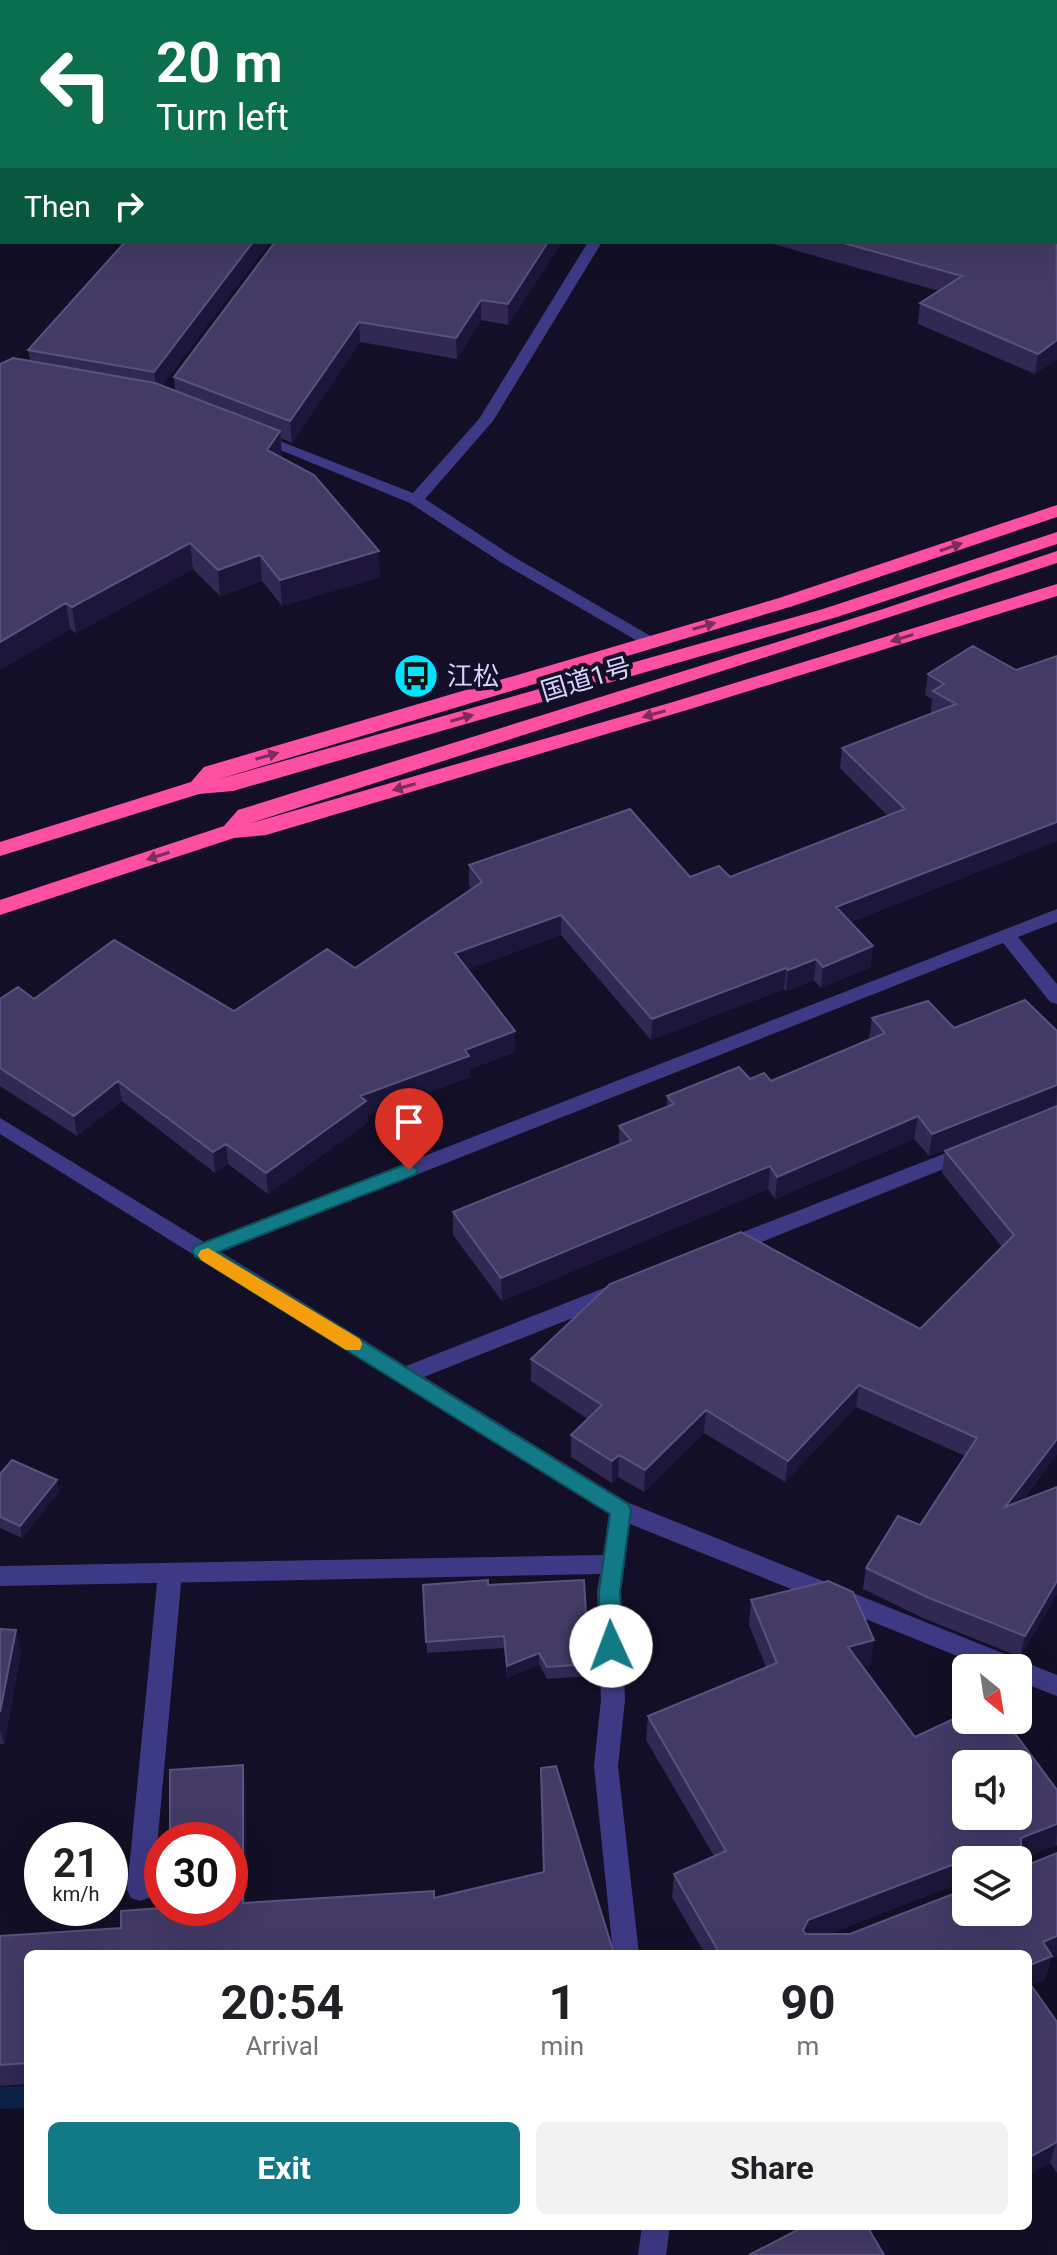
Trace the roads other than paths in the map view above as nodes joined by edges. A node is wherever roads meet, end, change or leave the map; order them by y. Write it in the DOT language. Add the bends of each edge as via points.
graph roads {
  1 [pos="594,244"];
  2 [pos="247,434"];
  3 [pos="416,500"];
  4 [pos="1057,511"];
  5 [pos="1057,538"];
  6 [pos="1057,557"];
  7 [pos="1057,590"];
  8 [pos="883,606"];
  9 [pos="648,642"];
  10 [pos="198,787"];
  11 [pos="232,831"];
  12 [pos="0,849"];
  13 [pos="0,908"];
  14 [pos="1057,915"];
  15 [pos="1006,935"];
  16 [pos="1057,997"];
  17 [pos="0,1125"];
  18 [pos="986,1144"];
  19 [pos="202,1251"];
  20 [pos="710,1254"];
  21 [pos="637,1283"];
  22 [pos="404,1376"];
  23 [pos="621,1510"];
  24 [pos="613,1564"];
  25 [pos="170,1573"];
  26 [pos="0,1576"];
  27 [pos="979,1654"];
  28 [pos="1032,1676"];
  29 [pos="1057,1686"];
  30 [pos="140,1890"];
  31 [pos="626,1950"];
  32 [pos="655,2230"];
  33 [pos="652,2255"];
  1 -- 3 [label="street" via="485,421"];
  2 -- 3 [label="street"];
  3 -- 9 [label="street"];
  9 -- 4 [label="highway, one-way" via="786,602"];
  5 -- 8 [label="highway, 国道1号"];
  6 -- 8 [label="highway, 国道1号"];
  7 -- 11 [label="highway, one-way" via="273,826"];
  10 -- 8 [label="highway, 国道1号, one-way" via="241,781"];
  8 -- 11 [label="highway, 国道1号" via="246,815"];
  10 -- 9 [label="highway, one-way" via="211,772"];
  10 -- 12 [label="highway, 国道1号"];
  11 -- 13 [label="highway, 国道1号, one-way"];
  14 -- 15 [label="street"];
  15 -- 16 [label="street"];
  15 -- 19 [label="street"];
  17 -- 19 [label="street"];
  18 -- 20 [label="street"];
  19 -- 22 [label="street"];
  21 -- 22 [label="street"];
  22 -- 23 [label="street"];
  23 -- 24 [label="street"];
  23 -- 27 [label="street"];
  24 -- 25 [label="street"];
  24 -- 31 [label="street" via="613,1700 606,1766"];
  25 -- 26 [label="street"];
  25 -- 30 [label="street"];
  28 -- 29 [label="street"];
  32 -- 33 [label="street"];
}
